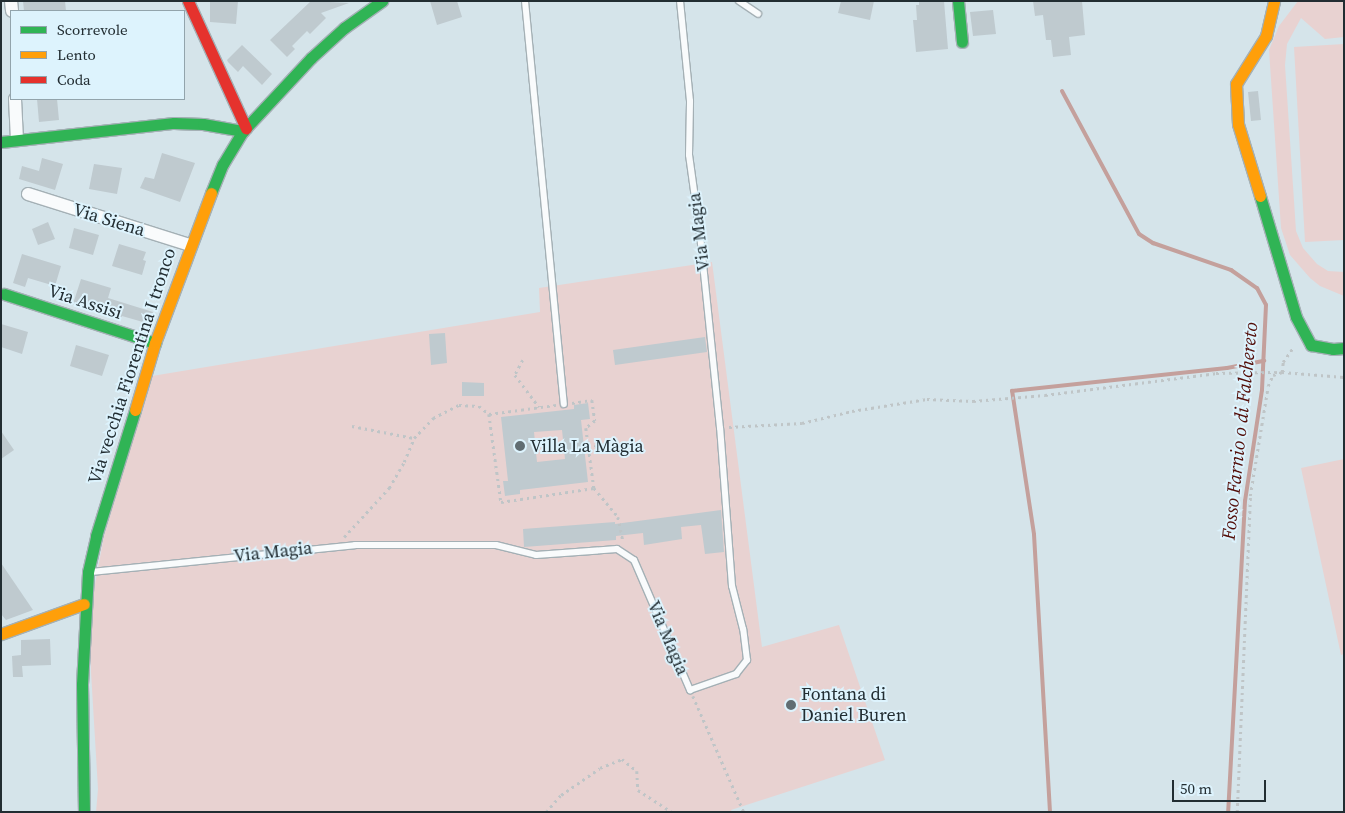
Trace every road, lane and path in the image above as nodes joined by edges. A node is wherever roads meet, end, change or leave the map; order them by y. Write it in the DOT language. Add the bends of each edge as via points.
graph roads {
  1 [pos="188,1"];
  2 [pos="382,1"];
  3 [pos="525,1"];
  4 [pos="680,1"];
  5 [pos="739,1"];
  6 [pos="958,1"];
  7 [pos="1274,1"];
  8 [pos="758,14"];
  9 [pos="962,42"];
  10 [pos="15,100"];
  11 [pos="245,130"];
  12 [pos="17,140"];
  13 [pos="1,142"];
  14 [pos="28,194"];
  15 [pos="190,245"];
  16 [pos="4,294"];
  17 [pos="155,343"];
  18 [pos="1296,344"];
  19 [pos="1344,348"];
  20 [pos="523,360"];
  21 [pos="1282,372"];
  22 [pos="1344,376"];
  23 [pos="564,404"];
  24 [pos="540,407"];
  25 [pos="489,414"];
  26 [pos="352,426"];
  27 [pos="720,428"];
  28 [pos="414,438"];
  29 [pos="635,443"];
  30 [pos="588,447"];
  31 [pos="594,488"];
  32 [pos="334,546"];
  33 [pos="626,555"];
  34 [pos="88,572"];
  35 [pos="84,604"];
  36 [pos="1,634"];
  37 [pos="690,690"];
  38 [pos="84,812"];
  39 [pos="546,812"];
  40 [pos="672,812"];
  41 [pos="744,812"];
  42 [pos="1237,812"];
  1 -- 11 [label="street"];
  2 -- 11 [label="street, Via vecchia Fiorentina I tronco" via="344,28 311,58"];
  3 -- 23 [label="lane"];
  4 -- 27 [label="lane, Via Magia" via="690,101 689,155"];
  5 -- 8 [label="lane"];
  6 -- 9 [label="street"];
  7 -- 19 [label="street" via="1266,36 1236,84 1238,124 1296,317 1311,346"];
  10 -- 12 [label="street"];
  11 -- 12 [label="street" via="203,124 144,124"];
  11 -- 15 [label="street, Via vecchia Fiorentina I tronco" via="223,164"];
  12 -- 13 [label="street"];
  14 -- 15 [label="street, Via Siena"];
  15 -- 17 [label="street, Via vecchia Fiorentina I tronco"];
  16 -- 17 [label="street, Via Assisi"];
  17 -- 34 [label="street, Via vecchia Fiorentina I tronco"];
  18 -- 21 [label="path" via="1283,362"];
  20 -- 24 [label="path" via="515,375"];
  21 -- 22 [label="path"];
  21 -- 27 [label="path" via="1216,373 973,401 927,399 802,423"];
  21 -- 42 [label="path" via="1272,375 1268,386 1250,496"];
  23 -- 24 [label="path"];
  23 -- 30 [label="path" via="592,400 595,421 586,428"];
  24 -- 25 [label="path"];
  25 -- 28 [label="path" via="479,406 458,405 433,418"];
  25 -- 31 [label="path" via="501,502"];
  26 -- 28 [label="path"];
  27 -- 37 [label="lane, Via Magia" via="732,586 747,660 736,674"];
  28 -- 32 [label="path" via="389,488"];
  29 -- 30 [label="path"];
  30 -- 31 [label="path"];
  31 -- 33 [label="path" via="618,518"];
  32 -- 33 [label="lane, Via Magia" via="496,545 536,554 617,549"];
  32 -- 34 [label="lane, Via Magia"];
  33 -- 37 [label="lane, Via Magia" via="634,560"];
  34 -- 35 [label="street, Via vecchia Fiorentina I tronco"];
  35 -- 36 [label="street"];
  35 -- 38 [label="street, Via vecchia Fiorentina I tronco"];
  37 -- 41 [label="path"];
  39 -- 40 [label="path" via="561,795 593,773 622,760 637,770 638,790"];
}
